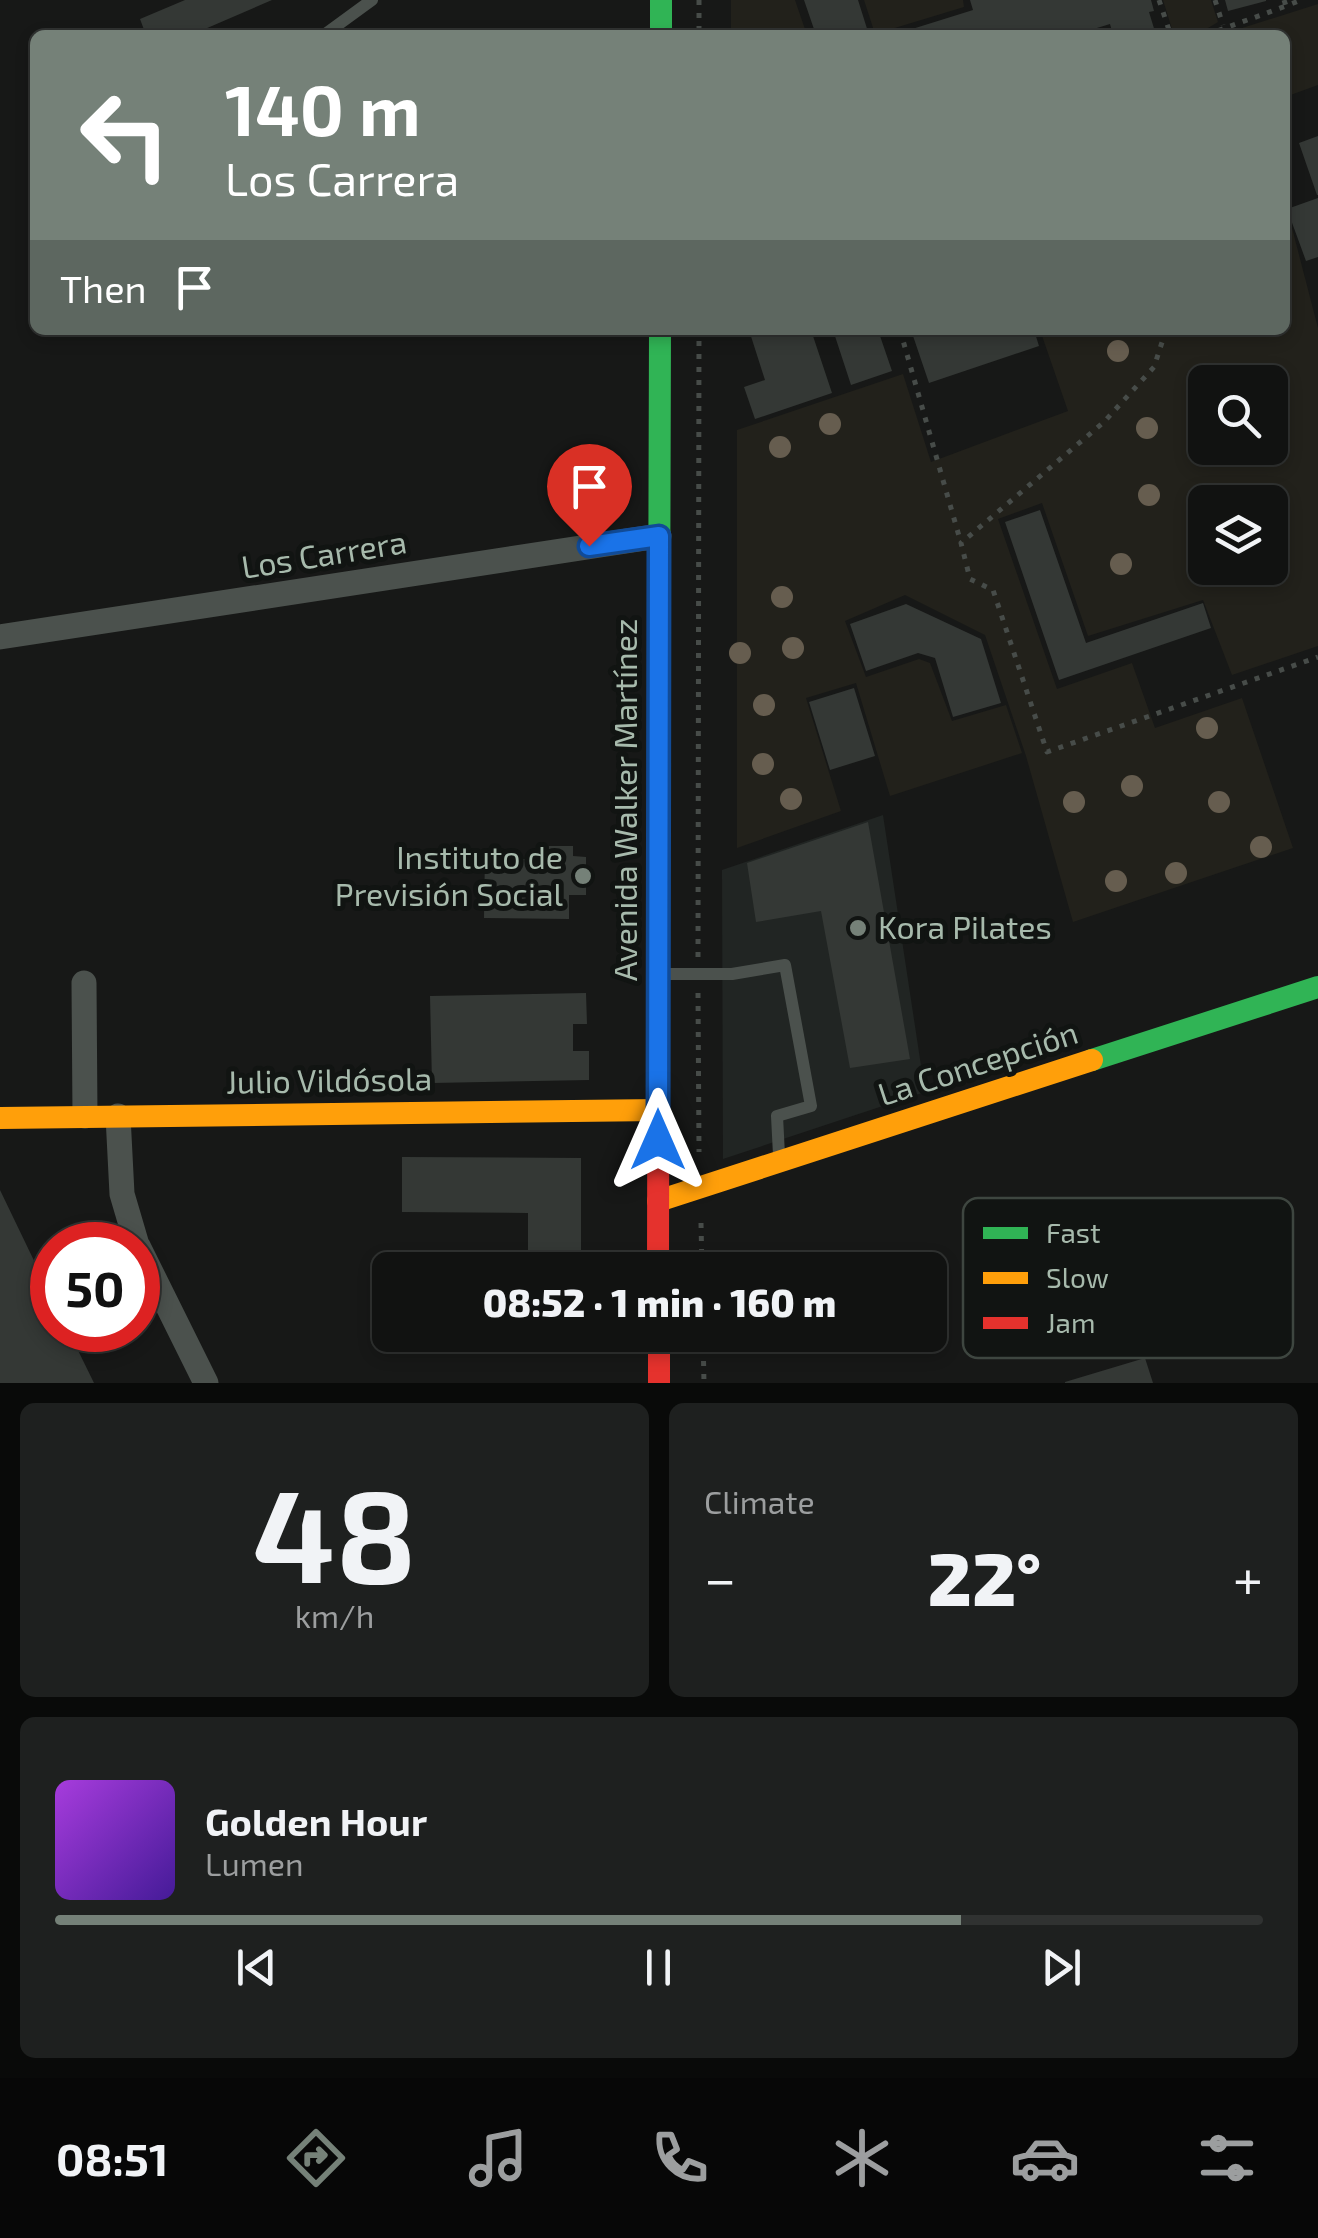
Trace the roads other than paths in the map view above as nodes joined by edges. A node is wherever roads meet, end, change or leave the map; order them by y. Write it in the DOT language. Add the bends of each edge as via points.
graph roads {
  1 [pos="372,0"];
  2 [pos="661,0"];
  3 [pos="331,30"];
  4 [pos="661,30"];
  5 [pos="660,335"];
  6 [pos="659,536"];
  7 [pos="0,638"];
  8 [pos="659,974"];
  9 [pos="84,984"];
  10 [pos="1318,988"];
  11 [pos="659,1110"];
  12 [pos="85,1116"];
  13 [pos="118,1116"];
  14 [pos="0,1118"];
  15 [pos="780,1162"];
  16 [pos="658,1201"];
  17 [pos="130,1222"];
  18 [pos="658,1252"];
  19 [pos="160,1292"];
  20 [pos="659,1352"];
  21 [pos="206,1383"];
  22 [pos="659,1383"];
  1 -- 3 [label="lane"];
  2 -- 4 [label="street"];
  5 -- 6 [label="street, Avenida Walker Martínez"];
  6 -- 7 [label="street, Los Carrera"];
  6 -- 8 [label="street, Avenida Walker Martínez"];
  8 -- 11 [label="street, Avenida Walker Martínez"];
  8 -- 15 [label="lane" via="732,974 785,965 812,1106 778,1116"];
  9 -- 12 [label="street"];
  10 -- 15 [label="street, La Concepción"];
  11 -- 13 [label="street, Julio Vildósola"];
  11 -- 16 [label="street, Avenida Walker Martínez"];
  12 -- 13 [label="street, Julio Vildósola"];
  12 -- 14 [label="street, Julio Vildósola"];
  13 -- 17 [label="street"];
  15 -- 16 [label="street, La Concepción"];
  16 -- 18 [label="street, Avenida Walker Martínez"];
  19 -- 21 [label="street"];
  20 -- 22 [label="street"];
}
